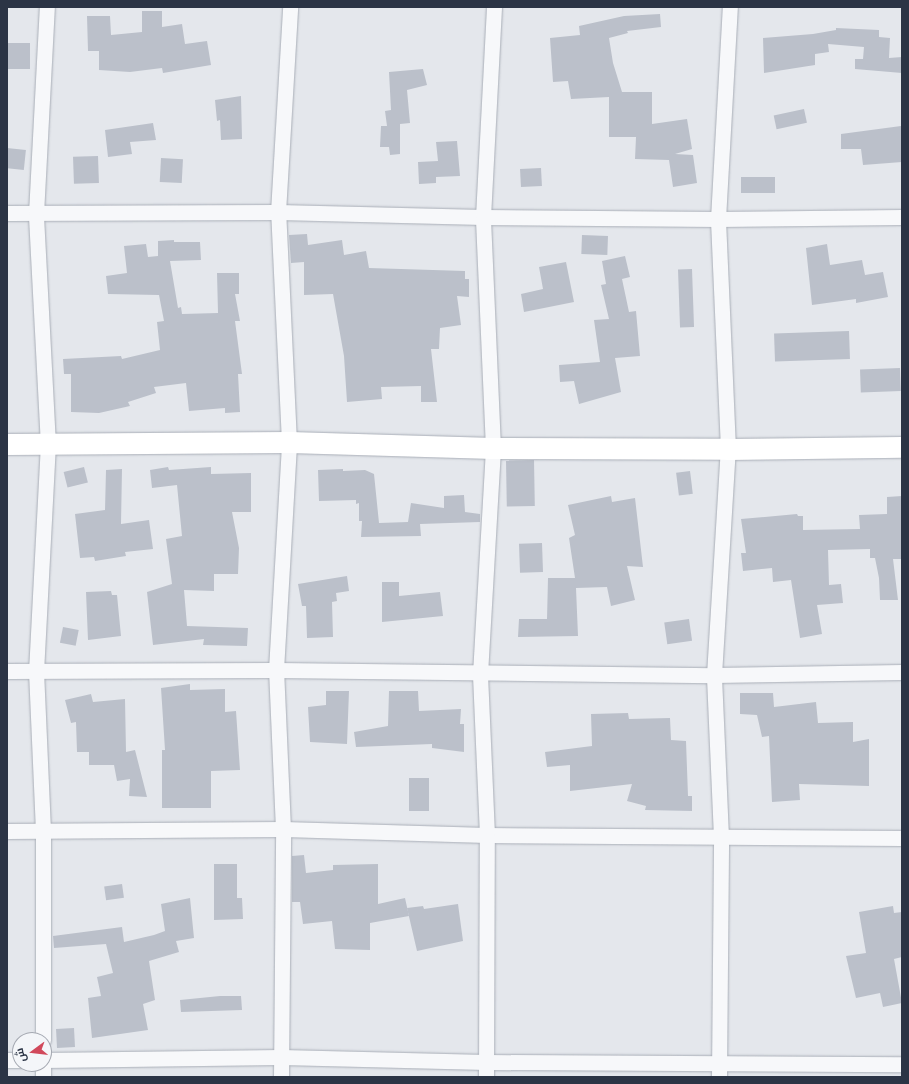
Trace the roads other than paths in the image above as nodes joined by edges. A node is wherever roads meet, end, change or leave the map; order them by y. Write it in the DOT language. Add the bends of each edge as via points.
graph roads {
  1 [pos="47,7"];
  2 [pos="290,7"];
  3 [pos="494,7"];
  4 [pos="730,7"];
  5 [pos="278,212"];
  6 [pos="7,213"];
  7 [pos="36,214"];
  8 [pos="483,217"];
  9 [pos="902,217"];
  10 [pos="718,219"];
  11 [pos="289,442"];
  12 [pos="7,444"];
  13 [pos="48,445"];
  14 [pos="902,446"];
  15 [pos="493,448"];
  16 [pos="728,449"];
  17 [pos="276,670"];
  18 [pos="7,671"];
  19 [pos="36,672"];
  20 [pos="902,672"];
  21 [pos="480,674"];
  22 [pos="714,675"];
  23 [pos="282,829"];
  24 [pos="7,831"];
  25 [pos="43,831"];
  26 [pos="487,835"];
  27 [pos="721,836"];
  28 [pos="902,838"];
  29 [pos="43,1032"];
  30 [pos="281,1057"];
  31 [pos="52,1060"];
  32 [pos="902,1064"];
  33 [pos="486,1070"];
  34 [pos="719,1070"];
  35 [pos="281,1077"];
  1 -- 7 [label="street"];
  2 -- 5 [label="street"];
  3 -- 8 [label="street"];
  4 -- 10 [label="street"];
  5 -- 7 [label="street"];
  5 -- 8 [label="street"];
  5 -- 11 [label="street"];
  6 -- 7 [label="street"];
  7 -- 13 [label="street"];
  8 -- 10 [label="street"];
  8 -- 15 [label="street"];
  9 -- 10 [label="street"];
  10 -- 16 [label="street"];
  11 -- 13 [label="street"];
  11 -- 15 [label="street"];
  11 -- 17 [label="street"];
  12 -- 13 [label="street"];
  13 -- 19 [label="street"];
  14 -- 16 [label="street"];
  15 -- 16 [label="street"];
  15 -- 21 [label="street"];
  16 -- 22 [label="street"];
  17 -- 19 [label="street"];
  17 -- 21 [label="street"];
  17 -- 23 [label="street"];
  18 -- 19 [label="street"];
  19 -- 25 [label="street"];
  20 -- 22 [label="street"];
  21 -- 22 [label="street"];
  21 -- 26 [label="street"];
  22 -- 27 [label="street"];
  23 -- 25 [label="street"];
  23 -- 26 [label="street"];
  23 -- 30 [label="street"];
  24 -- 25 [label="street"];
  25 -- 29 [label="street"];
  26 -- 27 [label="street"];
  26 -- 33 [label="street"];
  27 -- 28 [label="street"];
  27 -- 34 [label="street"];
  30 -- 31 [label="street"];
  30 -- 33 [label="street"];
  30 -- 35 [label="street"];
  32 -- 34 [label="street"];
  33 -- 34 [label="street"];
}
